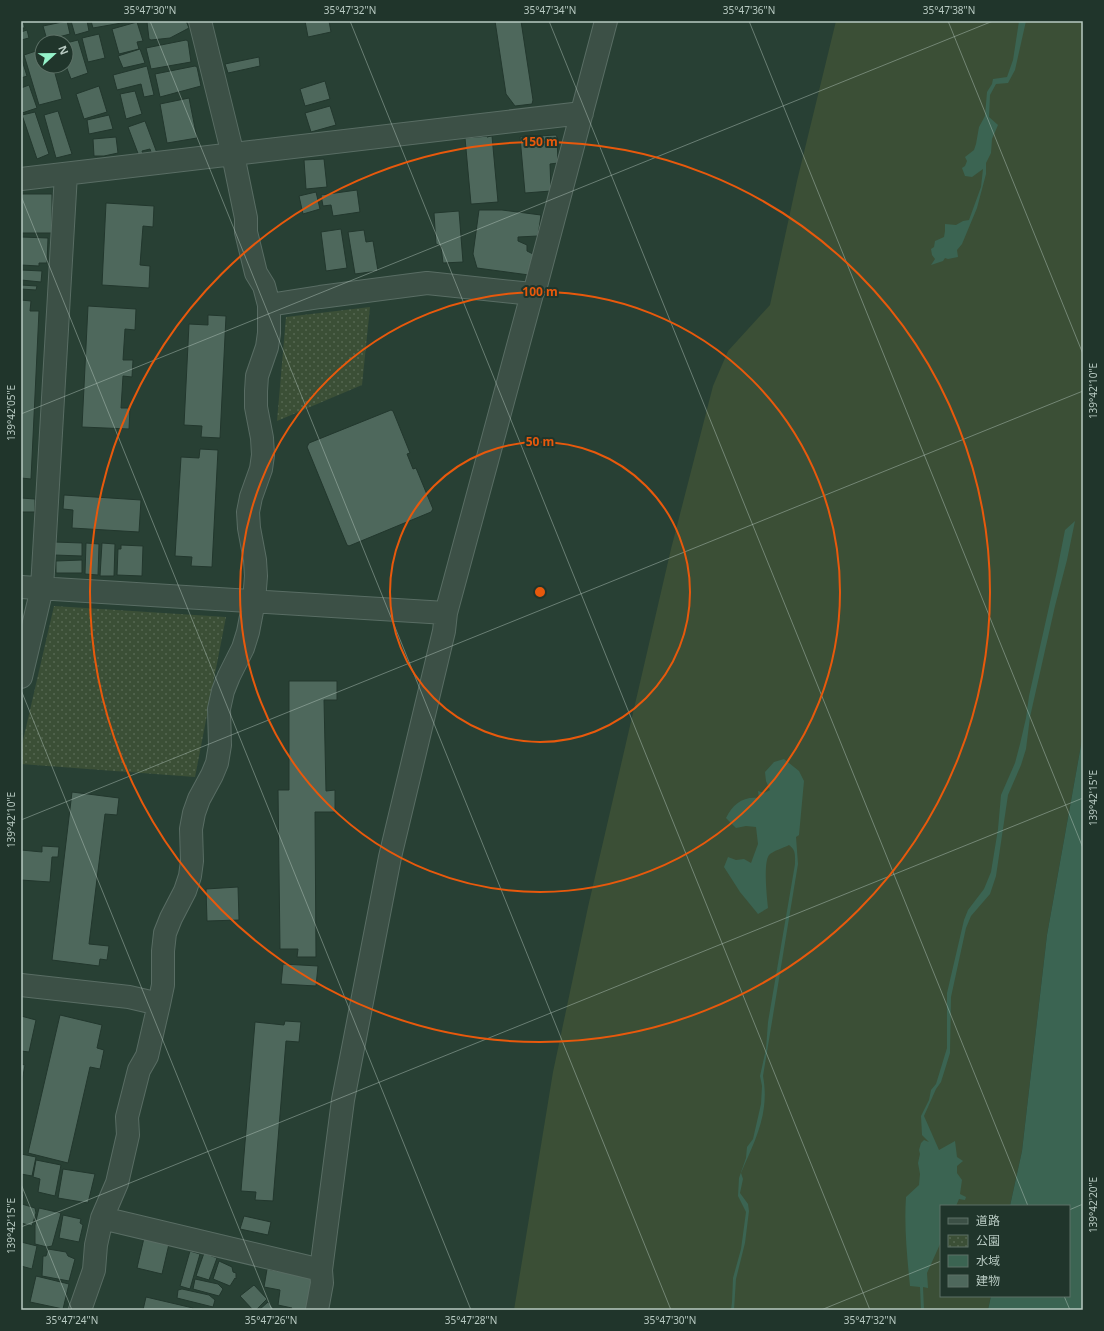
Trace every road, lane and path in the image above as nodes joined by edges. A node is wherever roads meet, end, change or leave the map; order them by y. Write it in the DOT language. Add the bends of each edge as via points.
graph roads {
  1 [pos="200,21"];
  2 [pos="606,21"];
  3 [pos="582,113"];
  4 [pos="234,154"];
  5 [pos="66,174"];
  6 [pos="21,179"];
  7 [pos="532,294"];
  8 [pos="269,305"];
  9 [pos="31,588"];
  10 [pos="254,602"];
  11 [pos="446,613"];
  12 [pos="21,677"];
  13 [pos="21,985"];
  14 [pos="159,1004"];
  15 [pos="102,1218"];
  16 [pos="321,1270"];
  17 [pos="80,1310"];
  18 [pos="317,1310"];
  1 -- 4 [label="street"];
  2 -- 3 [label="street"];
  3 -- 4 [label="street"];
  3 -- 7 [label="street"];
  4 -- 5 [label="street"];
  4 -- 8 [label="street" via="246,218 246,232 256,273 264,286"];
  5 -- 6 [label="street"];
  5 -- 9 [label="street"];
  7 -- 8 [label="street" via="427,283"];
  7 -- 11 [label="street"];
  8 -- 10 [label="street" via="270,333 257,376 256,391 263,455 248,512 255,560"];
  9 -- 10 [label="street"];
  9 -- 12 [label="street"];
  10 -- 11 [label="street"];
  10 -- 14 [label="street" via="243,648 228,676 220,703 220,745 217,763 194,813 190,876 165,933 163,985"];
  11 -- 16 [label="street" via="444,631 390,857 344,1093"];
  13 -- 14 [label="street" via="129,997"];
  14 -- 15 [label="street" via="147,1056 138,1070 127,1117 128,1135 117,1183"];
  15 -- 16 [label="street"];
  15 -- 17 [label="street" via="94,1270"];
  16 -- 18 [label="street" via="322,1283"];
}
